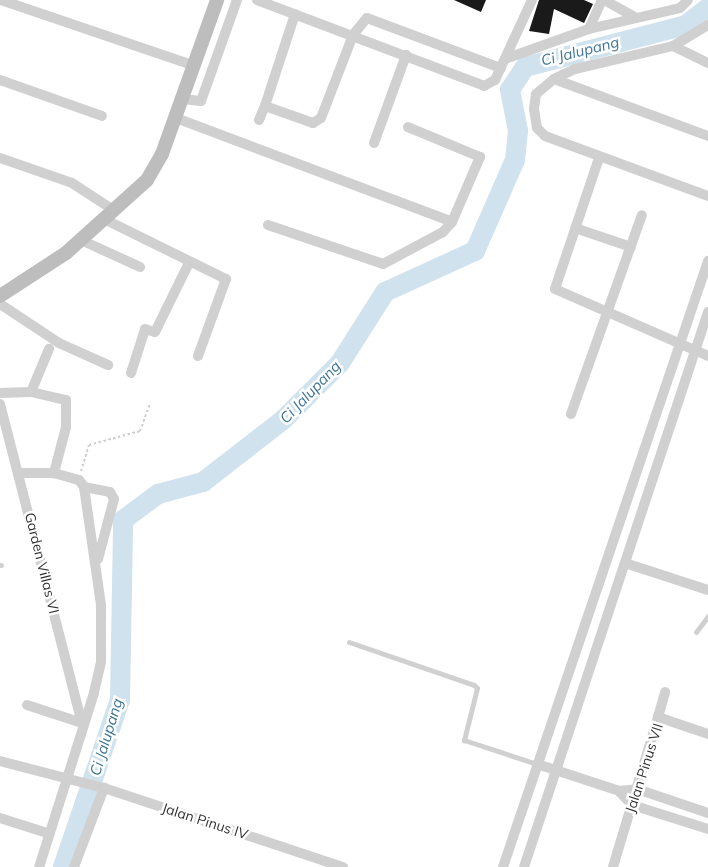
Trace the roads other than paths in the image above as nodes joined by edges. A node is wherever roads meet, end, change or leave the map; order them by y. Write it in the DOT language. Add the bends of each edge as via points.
graph roads {
  1 [pos="1,0"];
  2 [pos="217,0"];
  3 [pos="237,0"];
  4 [pos="257,0"];
  5 [pos="532,0"];
  6 [pos="603,0"];
  7 [pos="688,0"];
  8 [pos="295,14"];
  9 [pos="636,18"];
  10 [pos="708,25"];
  11 [pos="589,29"];
  12 [pos="353,35"];
  13 [pos="674,46"];
  14 [pos="406,55"];
  15 [pos="708,62"];
  16 [pos="503,63"];
  17 [pos="192,65"];
  18 [pos="554,79"];
  19 [pos="0,80"];
  20 [pos="182,99"];
  21 [pos="265,106"];
  22 [pos="102,116"];
  23 [pos="176,118"];
  24 [pos="259,120"];
  25 [pos="408,127"];
  26 [pos="708,136"];
  27 [pos="374,143"];
  28 [pos="0,158"];
  29 [pos="599,158"];
  30 [pos="708,196"];
  31 [pos="642,215"];
  32 [pos="111,216"];
  33 [pos="452,222"];
  34 [pos="268,225"];
  35 [pos="578,229"];
  36 [pos="81,240"];
  37 [pos="631,248"];
  38 [pos="708,261"];
  39 [pos="189,263"];
  40 [pos="140,267"];
  41 [pos="0,296"];
  42 [pos="0,304"];
  43 [pos="610,309"];
  44 [pos="708,312"];
  45 [pos="679,346"];
  46 [pos="49,349"];
  47 [pos="696,352"];
  48 [pos="198,356"];
  49 [pos="708,356"];
  50 [pos="108,365"];
  51 [pos="131,374"];
  52 [pos="31,392"];
  53 [pos="0,393"];
  54 [pos="0,404"];
  55 [pos="571,414"];
  56 [pos="20,473"];
  57 [pos="54,473"];
  58 [pos="82,484"];
  59 [pos="610,548"];
  60 [pos="97,560"];
  61 [pos="625,563"];
  62 [pos="604,566"];
  63 [pos="708,590"];
  64 [pos="708,616"];
  65 [pos="696,632"];
  66 [pos="349,642"];
  67 [pos="665,692"];
  68 [pos="27,705"];
  69 [pos="658,717"];
  70 [pos="82,723"];
  71 [pos="708,734"];
  72 [pos="0,761"];
  73 [pos="537,764"];
  74 [pos="556,771"];
  75 [pos="70,778"];
  76 [pos="101,787"];
  77 [pos="637,789"];
  78 [pos="619,791"];
  79 [pos="632,805"];
  80 [pos="708,813"];
  81 [pos="0,818"];
  82 [pos="708,830"];
  83 [pos="50,834"];
  84 [pos="39,867"];
  85 [pos="74,867"];
  86 [pos="342,867"];
  87 [pos="503,867"];
  88 [pos="524,867"];
  89 [pos="613,867"];
  1 -- 17 [label="street"];
  2 -- 17 [label="main road"];
  3 -- 20 [label="street" via="201,101"];
  4 -- 8 [label="street"];
  5 -- 16 [label="street"];
  6 -- 9 [label="street"];
  6 -- 11 [label="street"];
  7 -- 9 [label="street" via="680,8"];
  8 -- 12 [label="street"];
  8 -- 21 [label="street"];
  9 -- 11 [label="street"];
  10 -- 13 [label="street"];
  11 -- 16 [label="street"];
  12 -- 14 [label="street"];
  12 -- 16 [label="street" via="372,19"];
  12 -- 21 [label="street" via="318,123"];
  13 -- 15 [label="street"];
  13 -- 18 [label="street" via="575,69"];
  14 -- 16 [label="street" via="484,86 495,80"];
  14 -- 27 [label="street"];
  17 -- 20 [label="main road"];
  18 -- 26 [label="street"];
  18 -- 29 [label="street" via="536,94 537,128 545,136"];
  19 -- 22 [label="street"];
  20 -- 23 [label="main road"];
  21 -- 24 [label="street"];
  23 -- 32 [label="main road" via="147,180"];
  23 -- 33 [label="street"];
  25 -- 33 [label="street" via="480,156"];
  28 -- 32 [label="street" via="72,183"];
  29 -- 30 [label="street"];
  29 -- 35 [label="street"];
  31 -- 37 [label="street"];
  32 -- 36 [label="main road"];
  32 -- 39 [label="street"];
  33 -- 34 [label="street" via="443,232 382,264"];
  35 -- 37 [label="street"];
  35 -- 43 [label="street" via="555,287"];
  36 -- 40 [label="street"];
  36 -- 41 [label="main road"];
  37 -- 43 [label="street"];
  38 -- 45 [label="street"];
  39 -- 48 [label="street" via="227,282"];
  39 -- 51 [label="street" via="155,332 145,330"];
  42 -- 50 [label="street" via="59,343"];
  43 -- 45 [label="street"];
  43 -- 55 [label="street"];
  44 -- 47 [label="street"];
  45 -- 47 [label="street"];
  45 -- 59 [label="street"];
  46 -- 52 [label="street"];
  47 -- 49 [label="street"];
  47 -- 61 [label="street"];
  52 -- 53 [label="street"];
  52 -- 57 [label="street" via="66,400 66,427"];
  54 -- 56 [label="street, Garden Villas VI"];
  56 -- 57 [label="street"];
  56 -- 70 [label="street, Garden Villas VI"];
  57 -- 58 [label="street"];
  58 -- 60 [label="street"];
  58 -- 60 [label="street" via="110,492 114,499"];
  59 -- 61 [label="street"];
  59 -- 62 [label="street"];
  60 -- 70 [label="street" via="101,662"];
  61 -- 62 [label="street"];
  61 -- 63 [label="street"];
  61 -- 74 [label="street"];
  62 -- 73 [label="street"];
  64 -- 65 [label="lane"];
  66 -- 73 [label="lane" via="474,685 477,688 464,740"];
  67 -- 69 [label="street"];
  68 -- 70 [label="street"];
  69 -- 71 [label="street, Jalan Pinus VII"];
  69 -- 77 [label="street, Jalan Pinus VII"];
  70 -- 75 [label="street"];
  72 -- 75 [label="street, Jalan Pinus IV"];
  73 -- 74 [label="street"];
  73 -- 87 [label="street"];
  74 -- 78 [label="street"];
  74 -- 88 [label="street"];
  75 -- 76 [label="street, Jalan Pinus IV"];
  75 -- 83 [label="street"];
  76 -- 85 [label="street"];
  76 -- 86 [label="street, Jalan Pinus IV"];
  77 -- 78 [label="street"];
  77 -- 79 [label="street, Jalan Pinus VII"];
  77 -- 80 [label="street"];
  78 -- 79 [label="street"];
  79 -- 82 [label="street"];
  79 -- 89 [label="street, Jalan Pinus VII"];
  81 -- 83 [label="street"];
  83 -- 84 [label="street"];
}
